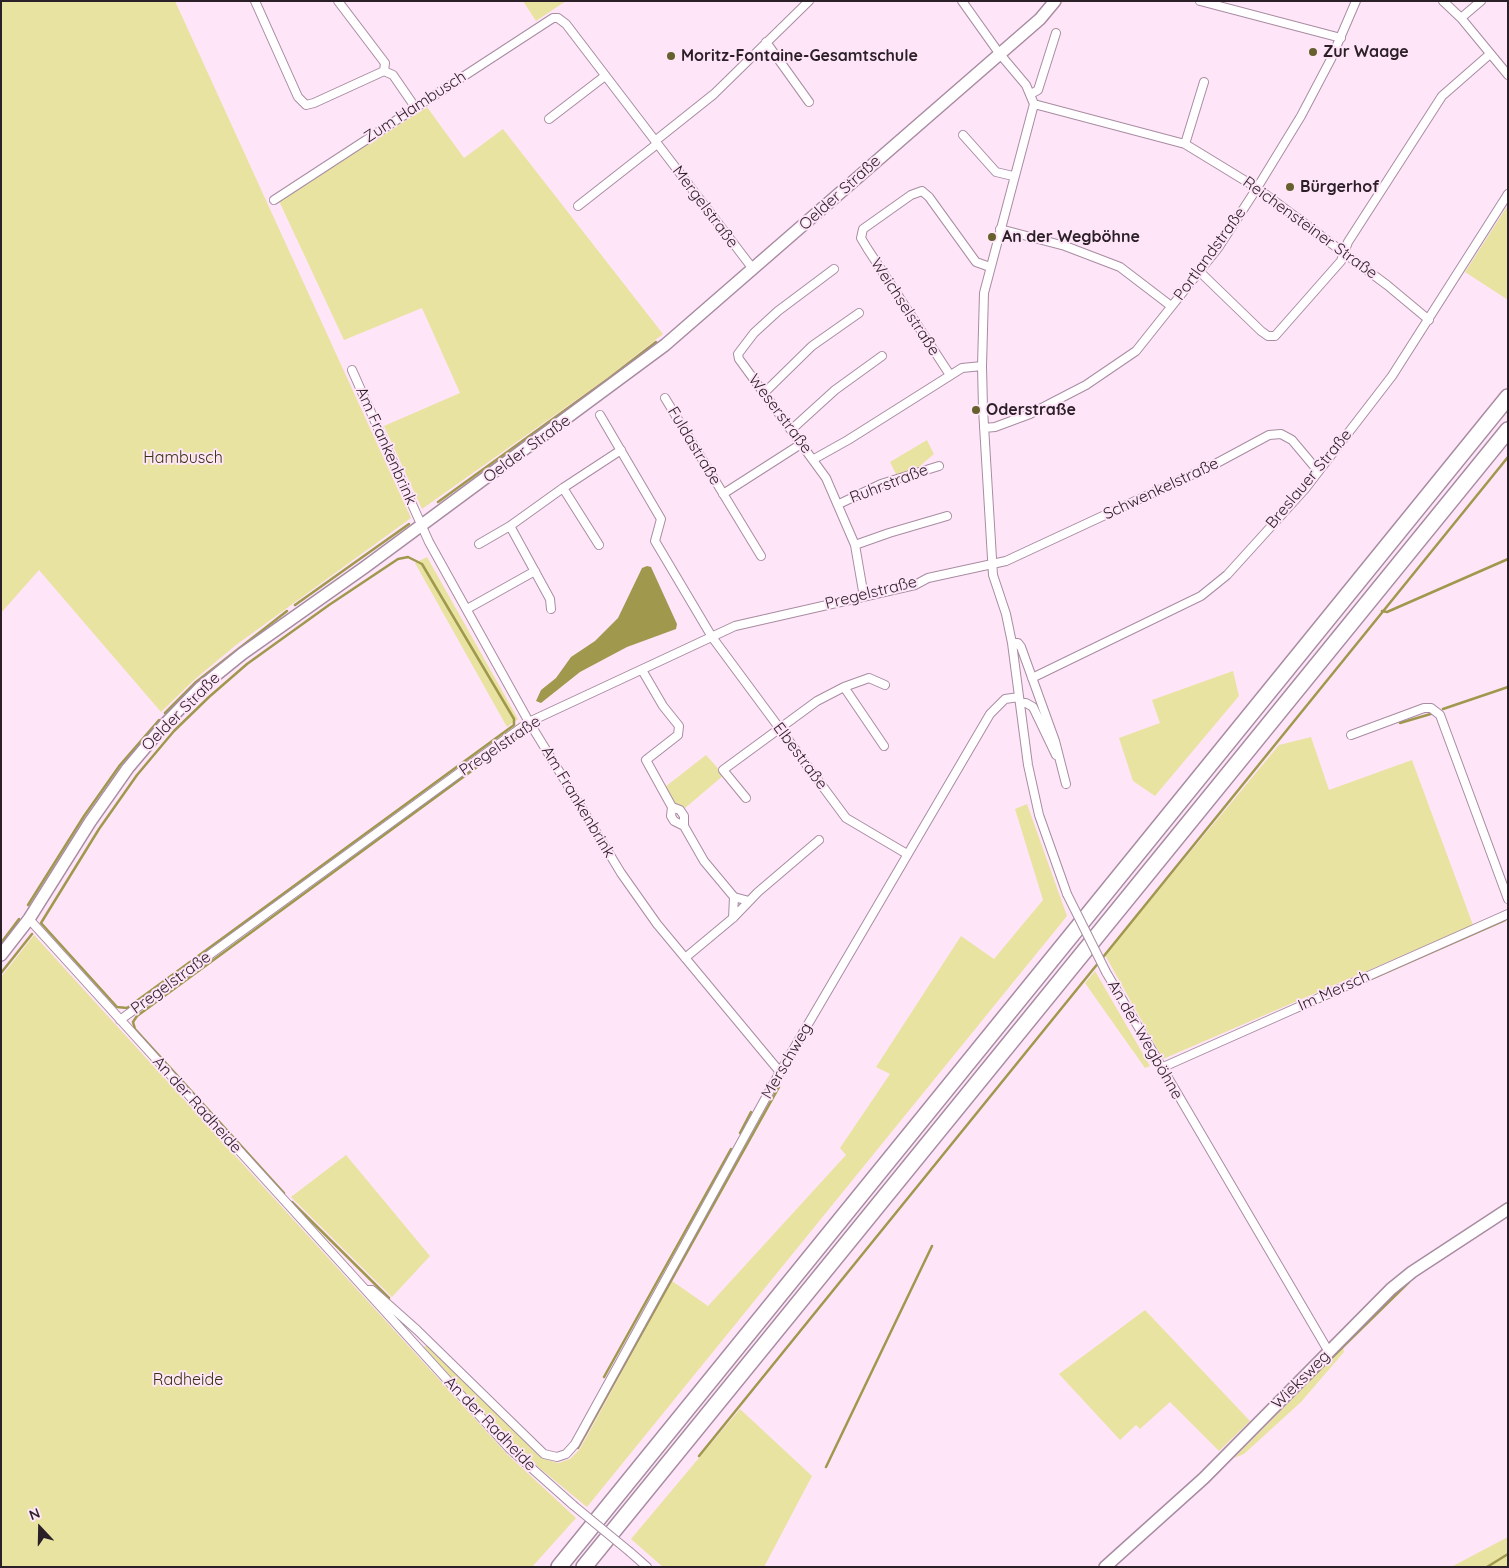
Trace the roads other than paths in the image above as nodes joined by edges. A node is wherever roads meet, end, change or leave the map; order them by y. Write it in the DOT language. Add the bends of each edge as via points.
graph roads {
  1 [pos="255,1"];
  2 [pos="338,1"];
  3 [pos="810,1"];
  4 [pos="962,1"];
  5 [pos="1055,1"];
  6 [pos="1200,1"];
  7 [pos="1356,1"];
  8 [pos="1443,1"];
  9 [pos="1481,1"];
  10 [pos="558,18"];
  11 [pos="1461,18"];
  12 [pos="1056,33"];
  13 [pos="1341,38"];
  14 [pos="766,42"];
  15 [pos="999,53"];
  16 [pos="1490,54"];
  17 [pos="384,71"];
  18 [pos="1508,75"];
  19 [pos="605,76"];
  20 [pos="1204,82"];
  21 [pos="1031,94"];
  22 [pos="809,102"];
  23 [pos="1034,104"];
  24 [pos="415,107"];
  25 [pos="549,119"];
  26 [pos="963,135"];
  27 [pos="656,143"];
  28 [pos="1185,144"];
  29 [pos="1013,176"];
  30 [pos="1257,188"];
  31 [pos="1508,194"];
  32 [pos="274,200"];
  33 [pos="578,206"];
  34 [pos="1000,229"];
  35 [pos="1344,252"];
  36 [pos="990,266"];
  37 [pos="753,269"];
  38 [pos="834,269"];
  39 [pos="1200,272"];
  40 [pos="1171,306"];
  41 [pos="859,313"];
  42 [pos="1429,320"];
  43 [pos="882,356"];
  44 [pos="982,366"];
  45 [pos="352,370"];
  46 [pos="950,374"];
  47 [pos="764,393"];
  48 [pos="1508,397"];
  49 [pos="665,398"];
  50 [pos="600,415"];
  51 [pos="984,428"];
  52 [pos="791,430"];
  53 [pos="1508,430"];
  54 [pos="802,444"];
  55 [pos="621,450"];
  56 [pos="814,459"];
  57 [pos="939,466"];
  58 [pos="1318,471"];
  59 [pos="563,488"];
  60 [pos="723,494"];
  61 [pos="839,504"];
  62 [pos="947,516"];
  63 [pos="422,526"];
  64 [pos="510,526"];
  65 [pos="479,544"];
  66 [pos="599,545"];
  67 [pos="855,545"];
  68 [pos="761,556"];
  69 [pos="991,564"];
  70 [pos="534,571"];
  71 [pos="864,597"];
  72 [pos="466,609"];
  73 [pos="551,609"];
  74 [pos="712,637"];
  75 [pos="1012,643"];
  76 [pos="642,670"];
  77 [pos="1032,678"];
  78 [pos="885,685"];
  79 [pos="844,687"];
  80 [pos="1019,700"];
  81 [pos="529,722"];
  82 [pos="779,728"];
  83 [pos="1351,735"];
  84 [pos="884,746"];
  85 [pos="1059,761"];
  86 [pos="1066,784"];
  87 [pos="746,798"];
  88 [pos="820,840"];
  89 [pos="907,854"];
  90 [pos="734,897"];
  91 [pos="1508,899"];
  92 [pos="749,901"];
  93 [pos="1508,914"];
  94 [pos="733,918"];
  95 [pos="29,919"];
  96 [pos="1,956"];
  97 [pos="685,958"];
  98 [pos="120,1020"];
  99 [pos="1161,1068"];
  100 [pos="780,1072"];
  101 [pos="1508,1209"];
  102 [pos="367,1290"];
  103 [pos="1329,1352"];
  104 [pos="575,1444"];
  105 [pos="558,1567"];
  106 [pos="584,1567"];
  107 [pos="647,1567"];
  108 [pos="1105,1567"];
  1 -- 17 [label="street" via="298,97 306,105"];
  2 -- 17 [label="street" via="385,62"];
  3 -- 14 [label="street"];
  4 -- 15 [label="street"];
  5 -- 15 [label="street, Oelder Straße" via="1040,19"];
  6 -- 13 [label="street"];
  7 -- 13 [label="street, Portlandstraße"];
  8 -- 11 [label="street"];
  9 -- 11 [label="street"];
  10 -- 19 [label="street, Mergelstraße"];
  10 -- 24 [label="street, Zum Hambusch" via="553,18"];
  11 -- 16 [label="street"];
  12 -- 21 [label="street" via="1038,90"];
  13 -- 30 [label="street, Portlandstraße" via="1301,116"];
  14 -- 22 [label="street"];
  14 -- 27 [label="street" via="714,94"];
  15 -- 21 [label="street"];
  15 -- 37 [label="street, Oelder Straße"];
  16 -- 18 [label="street"];
  16 -- 35 [label="street" via="1442,96"];
  17 -- 24 [label="street" via="393,75"];
  19 -- 25 [label="street"];
  19 -- 27 [label="street, Mergelstraße"];
  20 -- 28 [label="street"];
  21 -- 23 [label="street"];
  23 -- 28 [label="street, Reichensteiner Straße"];
  23 -- 29 [label="street, An der Wegböhne"];
  24 -- 32 [label="street, Zum Hambusch"];
  26 -- 29 [label="street" via="996,172"];
  27 -- 33 [label="street"];
  27 -- 37 [label="street, Mergelstraße"];
  28 -- 30 [label="street, Reichensteiner Straße"];
  29 -- 34 [label="street, An der Wegböhne"];
  30 -- 35 [label="street, Reichensteiner Straße"];
  30 -- 39 [label="street, Portlandstraße"];
  31 -- 42 [label="street, Breslauer Straße"];
  34 -- 36 [label="street, An der Wegböhne"];
  34 -- 40 [label="street" via="1065,246 1120,267"];
  35 -- 39 [label="street" via="1341,261 1275,336 1268,336 1262,331"];
  35 -- 42 [label="street, Reichensteiner Straße"];
  36 -- 44 [label="street, An der Wegböhne" via="983,301"];
  36 -- 46 [label="street, Weichselstraße" via="976,262 922,191 863,229 861,238"];
  37 -- 63 [label="street, Oelder Straße" via="657,351"];
  38 -- 47 [label="street, Weserstraße" via="778,311 740,349 739,359"];
  39 -- 40 [label="street, Portlandstraße"];
  40 -- 51 [label="street, Portlandstraße" via="1136,351 1086,386 1030,414"];
  41 -- 47 [label="street" via="812,346"];
  42 -- 58 [label="street, Breslauer Straße" via="1392,376"];
  43 -- 52 [label="street" via="835,390"];
  44 -- 46 [label="street" via="962,368"];
  44 -- 51 [label="street, An der Wegböhne"];
  45 -- 63 [label="street, Am Frankenbrink"];
  46 -- 56 [label="street"];
  47 -- 52 [label="street, Weserstraße"];
  48 -- 105 [label="highway"];
  49 -- 60 [label="street, Fuldastraße"];
  50 -- 55 [label="street, Elbestraße"];
  51 -- 69 [label="street, An der Wegböhne"];
  52 -- 54 [label="street, Weserstraße"];
  53 -- 106 [label="highway"];
  54 -- 56 [label="street, Weserstraße"];
  54 -- 60 [label="street, Fuldastraße"];
  55 -- 59 [label="street"];
  55 -- 74 [label="street, Elbestraße" via="661,519 655,541"];
  56 -- 61 [label="street, Weserstraße"];
  57 -- 61 [label="street, Ruhrstraße" via="881,484"];
  58 -- 69 [label="street, Schwenkelstraße" via="1292,440 1281,434 1269,435 1217,463"];
  58 -- 77 [label="street, Breslauer Straße" via="1305,489 1201,596"];
  59 -- 64 [label="street"];
  59 -- 66 [label="street"];
  60 -- 68 [label="street, Fuldastraße"];
  61 -- 67 [label="street, Weserstraße"];
  62 -- 67 [label="street"];
  63 -- 72 [label="street, Am Frankenbrink"];
  63 -- 95 [label="street, Oelder Straße" via="242,654 193,695 128,768"];
  64 -- 65 [label="street"];
  64 -- 70 [label="street"];
  67 -- 71 [label="street, Weserstraße"];
  69 -- 71 [label="street, Pregelstraße"];
  69 -- 75 [label="street, An der Wegböhne"];
  70 -- 72 [label="street"];
  70 -- 73 [label="street" via="550,599"];
  71 -- 74 [label="street, Pregelstraße" via="735,626"];
  72 -- 81 [label="street, Am Frankenbrink"];
  74 -- 76 [label="street, Pregelstraße"];
  74 -- 82 [label="street, Elbestraße"];
  75 -- 77 [label="street, An der Wegböhne" via="1021,647"];
  75 -- 80 [label="street, An der Wegböhne"];
  76 -- 81 [label="street, Pregelstraße"];
  76 -- 90 [label="street" via="679,726 678,735 646,760 672,808 680,810 684,816 684,826 704,861"];
  77 -- 85 [label="street, An der Wegböhne" via="1056,741"];
  78 -- 79 [label="street" via="869,678"];
  79 -- 82 [label="street" via="817,701"];
  79 -- 84 [label="street"];
  80 -- 85 [label="street, An der Wegböhne" via="1033,707"];
  80 -- 89 [label="street, Merschweg" via="1005,699 990,714"];
  80 -- 99 [label="street, An der Wegböhne, bridge" via="1039,815 1067,894 1106,972"];
  81 -- 97 [label="street, Am Frankenbrink" via="622,873"];
  81 -- 98 [label="street, Pregelstraße"];
  82 -- 87 [label="street" via="723,770"];
  82 -- 89 [label="street, Elbestraße" via="846,818"];
  83 -- 91 [label="street" via="1424,708 1431,708 1440,715"];
  85 -- 86 [label="street, An der Wegböhne"];
  88 -- 92 [label="street"];
  89 -- 100 [label="street, Merschweg"];
  90 -- 92 [label="street"];
  90 -- 94 [label="street"];
  92 -- 94 [label="street"];
  93 -- 99 [label="street, Im Mersch"];
  94 -- 97 [label="street"];
  95 -- 96 [label="street, Oelder Straße"];
  95 -- 98 [label="street, An der Radheide"];
  97 -- 100 [label="street, Am Frankenbrink"];
  98 -- 102 [label="street, An der Radheide"];
  99 -- 103 [label="street, An der Wegböhne"];
  100 -- 104 [label="street, Merschweg"];
  101 -- 103 [label="street, Wieksweg" via="1391,1288"];
  102 -- 104 [label="street, An der Radheide" via="372,1290 417,1330 544,1454 556,1457 566,1454"];
  102 -- 107 [label="street, An der Radheide, bridge" via="509,1448"];
  103 -- 108 [label="street, Wieksweg" via="1204,1478"];
}
